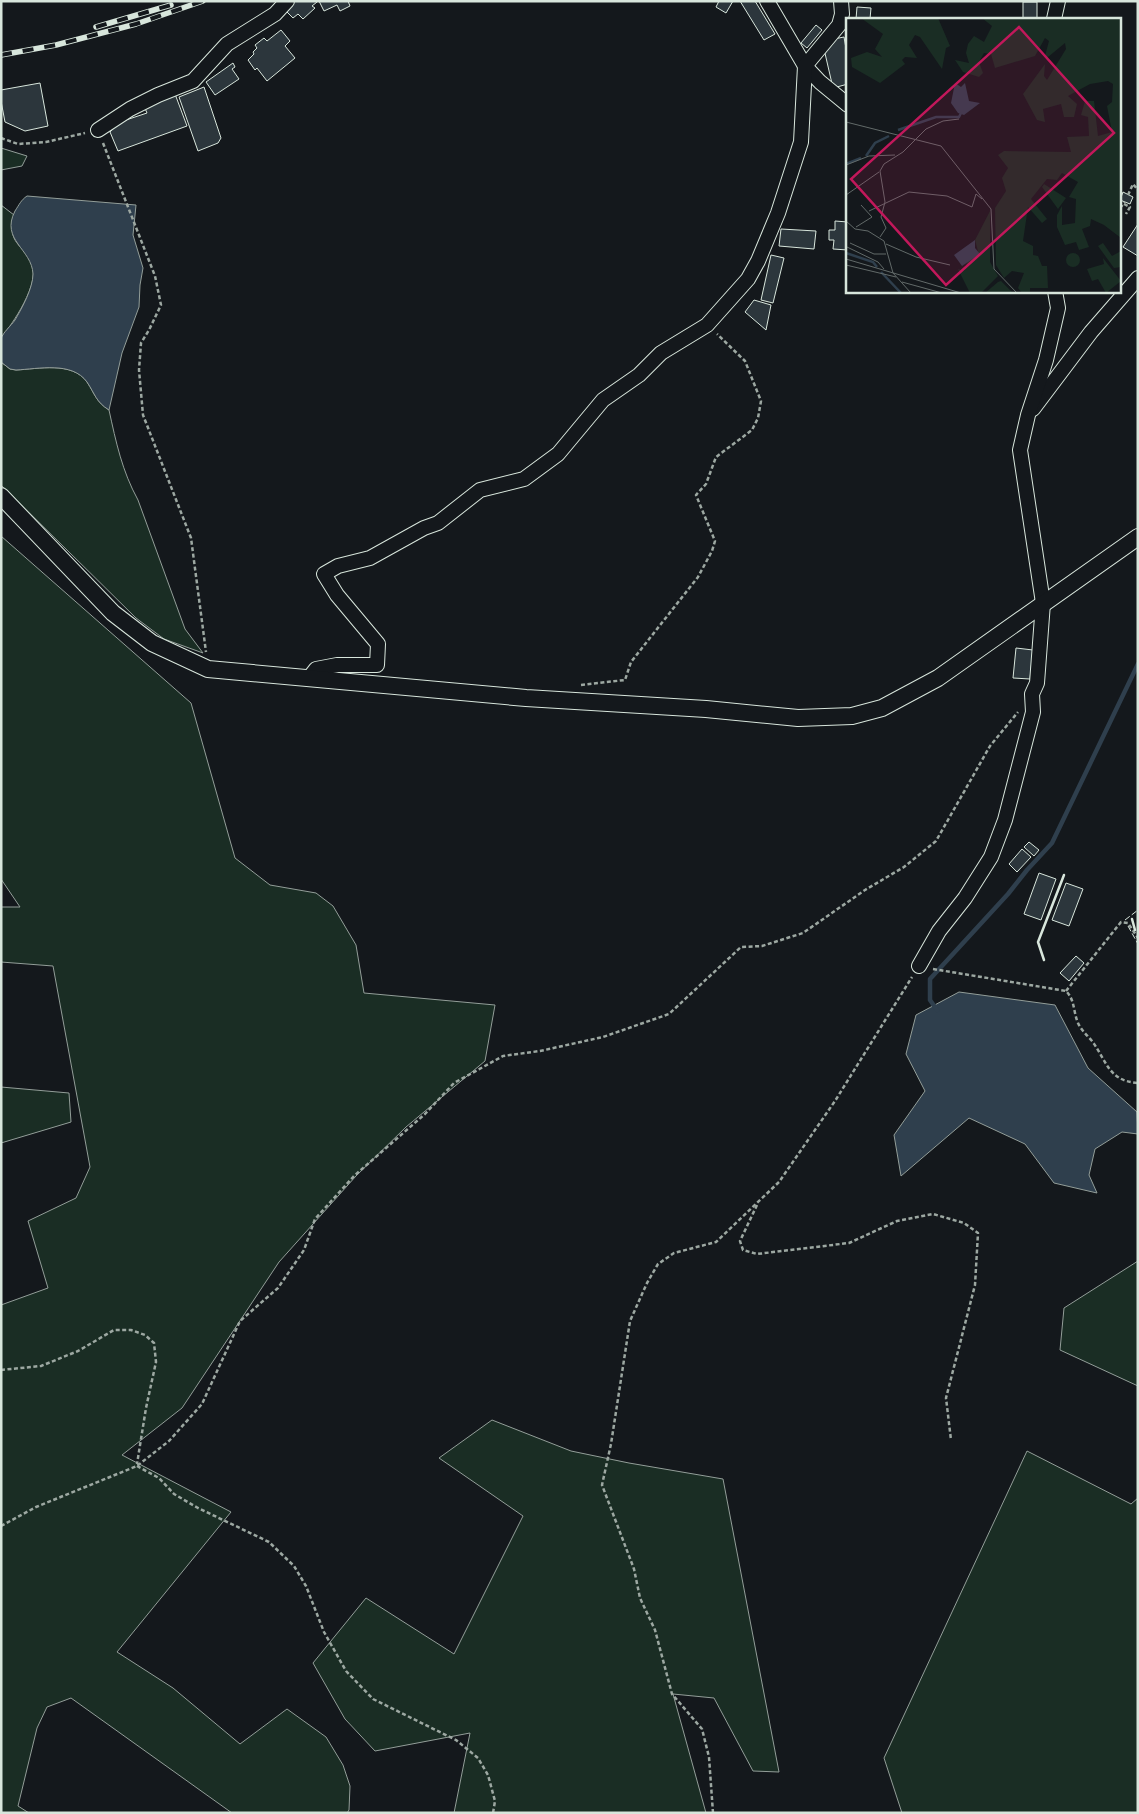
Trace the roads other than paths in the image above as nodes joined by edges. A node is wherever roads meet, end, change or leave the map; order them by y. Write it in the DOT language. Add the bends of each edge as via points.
graph roads {
  1 [pos="287,1"];
  2 [pos="767,1"];
  3 [pos="842,1"];
  4 [pos="1058,1"];
  5 [pos="1054,18"];
  6 [pos="805,66"];
  7 [pos="846,102"];
  8 [pos="98,130"];
  9 [pos="1138,278"];
  10 [pos="1055,292"];
  11 [pos="1028,415"];
  12 [pos="1,496"];
  13 [pos="1138,538"];
  14 [pos="1042,604"];
  15 [pos="309,678"];
  16 [pos="922,966"];
  1 -- 8 [label="street" via="275,14 227,44 192,81 144,102"];
  2 -- 6 [label="street"];
  3 -- 6 [label="street" via="838,25"];
  4 -- 5 [label="street"];
  6 -- 7 [label="street"];
  6 -- 15 [label="street" via="801,142 778,213 748,279 707,325 661,353 639,375 603,400 558,454 524,479 480,490 438,523 370,558 338,566 324,574 337,595 378,644 378,665 336,665 316,669"];
  9 -- 11 [label="street" via="1091,332"];
  10 -- 11 [label="street" via="1058,308"];
  11 -- 14 [label="street" via="1020,450"];
  12 -- 15 [label="street" via="113,613 152,643 208,669"];
  13 -- 14 [label="street"];
  14 -- 15 [label="street" via="938,678 882,708 852,716 798,718"];
  14 -- 16 [label="street" via="1033,712 1005,820 991,857 939,931"];
}
